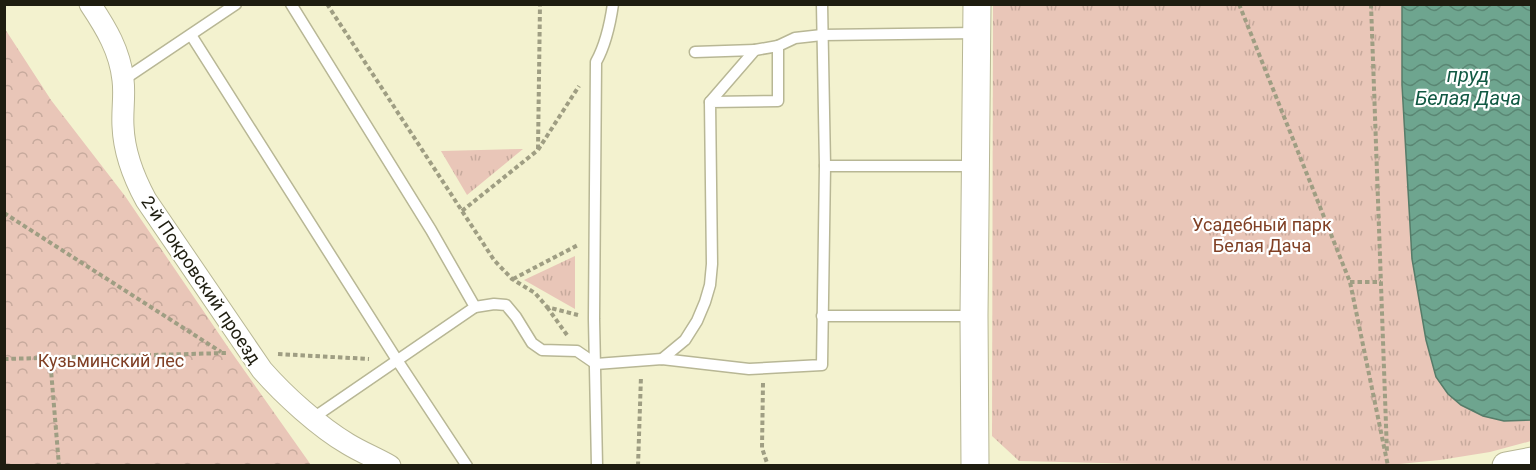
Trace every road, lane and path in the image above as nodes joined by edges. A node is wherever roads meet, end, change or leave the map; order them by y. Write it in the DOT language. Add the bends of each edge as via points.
graph roads {
  1 [pos="90,4"];
  2 [pos="236,4"];
  3 [pos="291,4"];
  4 [pos="327,4"];
  5 [pos="540,4"];
  6 [pos="613,4"];
  7 [pos="822,4"];
  8 [pos="977,4"];
  9 [pos="1239,4"];
  10 [pos="1371,4"];
  11 [pos="224,8"];
  12 [pos="977,33"];
  13 [pos="191,35"];
  14 [pos="822,35"];
  15 [pos="778,46"];
  16 [pos="755,50"];
  17 [pos="695,52"];
  18 [pos="596,62"];
  19 [pos="123,80"];
  20 [pos="710,102"];
  21 [pos="538,150"];
  22 [pos="825,166"];
  23 [pos="975,166"];
  24 [pos="462,211"];
  25 [pos="4,213"];
  26 [pos="594,236"];
  27 [pos="512,279"];
  28 [pos="1350,282"];
  29 [pos="1381,282"];
  30 [pos="476,307"];
  31 [pos="547,307"];
  32 [pos="822,316"];
  33 [pos="974,316"];
  34 [pos="594,320"];
  35 [pos="577,351"];
  36 [pos="250,352"];
  37 [pos="222,353"];
  38 [pos="50,358"];
  39 [pos="4,359"];
  40 [pos="662,359"];
  41 [pos="397,360"];
  42 [pos="642,361"];
  43 [pos="596,364"];
  44 [pos="764,368"];
  45 [pos="313,418"];
  46 [pos="1532,461"];
  47 [pos="59,465"];
  48 [pos="390,465"];
  49 [pos="467,465"];
  50 [pos="597,465"];
  51 [pos="638,465"];
  52 [pos="768,465"];
  53 [pos="975,465"];
  54 [pos="1506,465"];
  1 -- 19 [label="street, 2-й Покровский проезд" via="109,32"];
  2 -- 11 [label="lane"];
  3 -- 30 [label="lane"];
  4 -- 24 [label="path"];
  5 -- 21 [label="path"];
  6 -- 18 [label="lane" via="610,28"];
  7 -- 14 [label="lane"];
  8 -- 12 [label="street"];
  9 -- 28 [label="path"];
  10 -- 29 [label="path"];
  11 -- 13 [label="lane"];
  12 -- 14 [label="lane"];
  12 -- 23 [label="street"];
  13 -- 19 [label="lane"];
  13 -- 41 [label="lane"];
  14 -- 15 [label="lane" via="795,38"];
  14 -- 22 [label="lane"];
  15 -- 16 [label="lane"];
  15 -- 20 [label="lane" via="778,101"];
  16 -- 17 [label="lane"];
  16 -- 20 [label="lane"];
  18 -- 21 [label="path"];
  18 -- 26 [label="lane"];
  19 -- 36 [label="street, 2-й Покровский проезд" via="125,145 138,185"];
  20 -- 40 [label="lane" via="710,285 697,321 685,340"];
  21 -- 24 [label="path"];
  22 -- 23 [label="lane"];
  22 -- 32 [label="lane"];
  23 -- 33 [label="street"];
  24 -- 27 [label="path" via="494,260"];
  25 -- 37 [label="path"];
  26 -- 27 [label="path"];
  26 -- 34 [label="lane"];
  27 -- 31 [label="path" via="535,293"];
  28 -- 29 [label="path"];
  28 -- 29 [label="path" via="1388,465"];
  30 -- 35 [label="lane" via="506,305 531,343 542,350"];
  30 -- 41 [label="lane"];
  31 -- 34 [label="path"];
  31 -- 35 [label="path"];
  32 -- 33 [label="lane"];
  32 -- 44 [label="lane" via="822,365"];
  33 -- 53 [label="street"];
  34 -- 43 [label="lane"];
  35 -- 43 [label="lane"];
  36 -- 37 [label="path"];
  36 -- 41 [label="path"];
  36 -- 45 [label="street, 2-й Покровский проезд" via="279,390"];
  37 -- 38 [label="path"];
  38 -- 39 [label="path"];
  38 -- 47 [label="path"];
  40 -- 42 [label="lane"];
  40 -- 44 [label="lane"];
  41 -- 45 [label="lane"];
  41 -- 49 [label="lane"];
  42 -- 43 [label="lane"];
  42 -- 51 [label="path"];
  43 -- 50 [label="lane"];
  44 -- 52 [label="path" via="762,448"];
  45 -- 48 [label="street, 2-й Покровский проезд" via="347,443"];
  46 -- 54 [label="street"];
}
